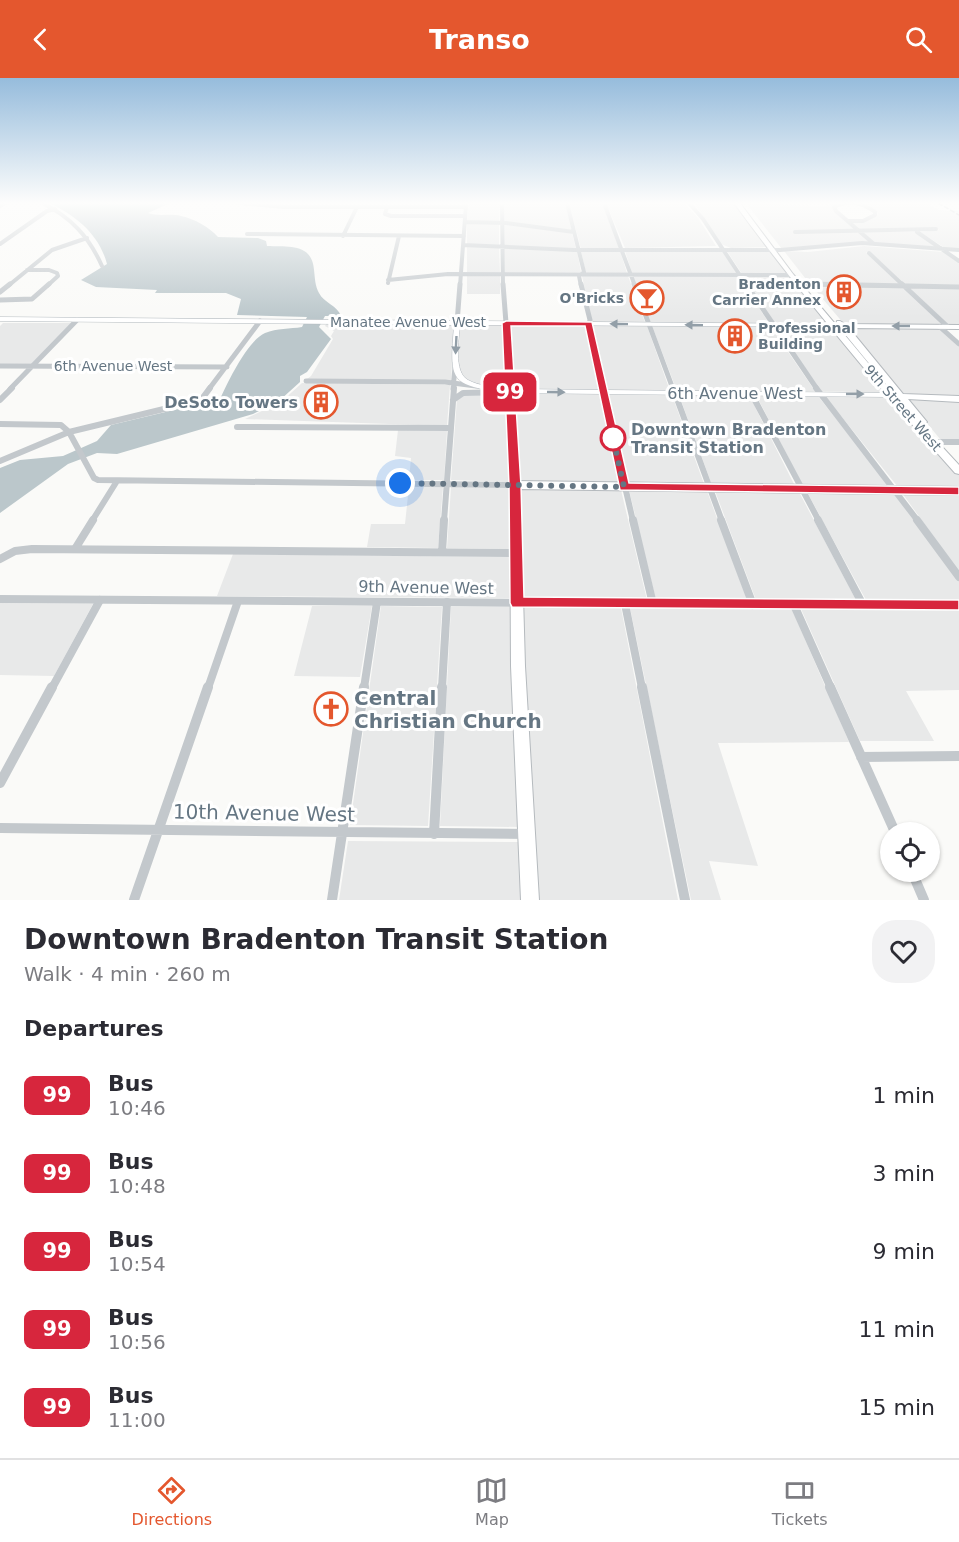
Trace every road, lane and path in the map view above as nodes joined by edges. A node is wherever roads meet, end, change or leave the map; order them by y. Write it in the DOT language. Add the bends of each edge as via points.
graph roads {
  1 [pos="77,241"];
  2 [pos="89,241"];
  3 [pos="398,241"];
  4 [pos="463,241"];
  5 [pos="501,241"];
  6 [pos="577,241"];
  7 [pos="619,241"];
  8 [pos="718,241"];
  9 [pos="768,241"];
  10 [pos="772,241"];
  11 [pos="872,241"];
  12 [pos="932,241"];
  13 [pos="875,244"];
  14 [pos="463,245"];
  15 [pos="501,247"];
  16 [pos="723,249"];
  17 [pos="579,250"];
  18 [pos="622,250"];
  19 [pos="772,250"];
  20 [pos="780,250"];
  21 [pos="945,250"];
  22 [pos="959,251"];
  23 [pos="869,253"];
  24 [pos="959,261"];
  25 [pos="102,266"];
  26 [pos="27,270"];
  27 [pos="502,274"];
  28 [pos="630,274"];
  29 [pos="458,275"];
  30 [pos="581,275"];
  31 [pos="740,275"];
  32 [pos="791,275"];
  33 [pos="809,286"];
  34 [pos="904,286"];
  35 [pos="959,287"];
  36 [pos="0,292"];
  37 [pos="818,301"];
  38 [pos="2,302"];
  39 [pos="0,319"];
  40 [pos="78,320"];
  41 [pos="261,321"];
  42 [pos="457,323"];
  43 [pos="506,323"];
  44 [pos="589,323"];
  45 [pos="649,324"];
  46 [pos="773,325"];
  47 [pos="838,326"];
  48 [pos="944,327"];
  49 [pos="959,327"];
  50 [pos="959,344"];
  51 [pos="0,366"];
  52 [pos="33,366"];
  53 [pos="227,367"];
  54 [pos="455,367"];
  55 [pos="306,381"];
  56 [pos="454,384"];
  57 [pos="476,386"];
  58 [pos="510,391"];
  59 [pos="603,392"];
  60 [pos="674,393"];
  61 [pos="751,393"];
  62 [pos="820,394"];
  63 [pos="890,395"];
  64 [pos="901,396"];
  65 [pos="959,399"];
  66 [pos="0,400"];
  67 [pos="452,402"];
  68 [pos="0,424"];
  69 [pos="237,427"];
  70 [pos="450,428"];
  71 [pos="69,432"];
  72 [pos="939,442"];
  73 [pos="959,442"];
  74 [pos="0,461"];
  75 [pos="959,470"];
  76 [pos="117,481"];
  77 [pos="447,483"];
  78 [pos="515,485"];
  79 [pos="624,487"];
  80 [pos="710,488"];
  81 [pos="801,489"];
  82 [pos="896,490"];
  83 [pos="959,491"];
  84 [pos="75,549"];
  85 [pos="442,552"];
  86 [pos="516,553"];
  87 [pos="0,559"];
  88 [pos="959,577"];
  89 [pos="0,599"];
  90 [pos="100,600"];
  91 [pos="238,601"];
  92 [pos="377,602"];
  93 [pos="447,602"];
  94 [pos="517,603"];
  95 [pos="625,604"];
  96 [pos="652,604"];
  97 [pos="753,604"];
  98 [pos="794,604"];
  99 [pos="863,605"];
  100 [pos="959,606"];
  101 [pos="959,756"];
  102 [pos="861,757"];
  103 [pos="0,783"];
  104 [pos="890,822"];
  105 [pos="0,828"];
  106 [pos="159,829"];
  107 [pos="342,833"];
  108 [pos="434,834"];
  109 [pos="527,834"];
  110 [pos="916,882"];
  111 [pos="134,900"];
  112 [pos="332,900"];
  113 [pos="530,900"];
  114 [pos="685,900"];
  115 [pos="924,900"];
  1 -- 26 [label="street" via="56,248"];
  2 -- 25 [label="street"];
  3 -- 29 [label="street" via="388,283"];
  4 -- 14 [label="street"];
  5 -- 15 [label="street"];
  6 -- 17 [label="street"];
  7 -- 18 [label="street"];
  8 -- 16 [label="street"];
  9 -- 19 [label="main road, 9th Street West"];
  10 -- 20 [label="main road, 9th Street West"];
  11 -- 13 [label="street"];
  12 -- 21 [label="street"];
  13 -- 20 [label="street"];
  13 -- 21 [label="street"];
  14 -- 15 [label="street"];
  14 -- 29 [label="street"];
  15 -- 17 [label="street"];
  15 -- 27 [label="street"];
  16 -- 18 [label="street"];
  16 -- 19 [label="street"];
  16 -- 31 [label="street"];
  17 -- 18 [label="street"];
  17 -- 30 [label="street" via="584,272"];
  18 -- 28 [label="street"];
  19 -- 20 [label="street"];
  19 -- 32 [label="main road, 9th Street West"];
  20 -- 33 [label="main road, 9th Street West"];
  21 -- 22 [label="street"];
  21 -- 24 [label="street"];
  23 -- 34 [label="street"];
  26 -- 36 [label="street"];
  26 -- 38 [label="street" via="58,274 32,299"];
  27 -- 29 [label="street"];
  27 -- 30 [label="street"];
  27 -- 43 [label="street"];
  28 -- 30 [label="street"];
  28 -- 31 [label="street"];
  28 -- 45 [label="street"];
  29 -- 42 [label="street"];
  30 -- 44 [label="street"];
  31 -- 32 [label="street"];
  31 -- 46 [label="street"];
  32 -- 33 [label="main road"];
  32 -- 37 [label="main road, 9th Street West"];
  33 -- 34 [label="street"];
  33 -- 37 [label="main road, 9th Street West"];
  34 -- 35 [label="street"];
  34 -- 48 [label="street"];
  37 -- 47 [label="main road, 9th Street West"];
  39 -- 40 [label="main road, Manatee Avenue West"];
  40 -- 41 [label="main road, Manatee Avenue West"];
  40 -- 52 [label="street"];
  41 -- 42 [label="main road, Manatee Avenue West"];
  41 -- 53 [label="street"];
  42 -- 43 [label="main road, Manatee Avenue West"];
  42 -- 54 [label="main road, one-way"];
  43 -- 44 [label="main road, Manatee Avenue West"];
  43 -- 58 [label="main road"];
  45 -- 44 [label="main road, Manatee Avenue West, one-way"];
  44 -- 59 [label="street"];
  46 -- 45 [label="main road, Manatee Avenue West, one-way"];
  45 -- 60 [label="street"];
  46 -- 47 [label="main road, Manatee Avenue West"];
  46 -- 62 [label="street"];
  48 -- 47 [label="main road, Manatee Avenue West, one-way"];
  47 -- 63 [label="main road, 9th Street West"];
  47 -- 64 [label="main road, 9th Street West"];
  48 -- 49 [label="main road, Manatee Avenue West"];
  48 -- 50 [label="street"];
  51 -- 52 [label="street, 6th Avenue West"];
  52 -- 53 [label="street, 6th Avenue West"];
  52 -- 66 [label="street"];
  53 -- 71 [label="street" via="201,400"];
  54 -- 56 [label="street"];
  54 -- 57 [label="main road" via="459,379"];
  55 -- 56 [label="street, 6th Avenue West"];
  56 -- 57 [label="street, 6th Avenue West"];
  56 -- 67 [label="street"];
  57 -- 58 [label="main road, 6th Avenue West"];
  58 -- 59 [label="main road, 6th Avenue West, one-way"];
  58 -- 67 [label="street, 6th Avenue West" via="463,393"];
  58 -- 78 [label="main road"];
  59 -- 60 [label="main road, 6th Avenue West"];
  59 -- 79 [label="street"];
  60 -- 61 [label="main road, 6th Avenue West"];
  60 -- 80 [label="street"];
  61 -- 62 [label="main road, 6th Avenue West"];
  61 -- 81 [label="street"];
  62 -- 63 [label="main road, 6th Avenue West, one-way"];
  62 -- 82 [label="street"];
  63 -- 64 [label="main road, 6th Avenue West"];
  63 -- 75 [label="main road, 9th Street West"];
  64 -- 65 [label="main road, 6th Avenue West"];
  64 -- 72 [label="main road, 9th Street West"];
  67 -- 70 [label="street"];
  68 -- 71 [label="street" via="61,425"];
  69 -- 70 [label="street"];
  70 -- 77 [label="street"];
  71 -- 74 [label="street"];
  71 -- 76 [label="street" via="95,479"];
  72 -- 73 [label="street"];
  72 -- 75 [label="main road, 9th Street West"];
  76 -- 77 [label="street"];
  76 -- 84 [label="street"];
  77 -- 78 [label="street"];
  77 -- 85 [label="street"];
  78 -- 79 [label="main road"];
  78 -- 86 [label="main road"];
  79 -- 80 [label="main road"];
  79 -- 96 [label="street"];
  80 -- 81 [label="main road"];
  80 -- 97 [label="street"];
  81 -- 82 [label="main road"];
  81 -- 99 [label="street"];
  82 -- 83 [label="main road"];
  82 -- 88 [label="street"];
  84 -- 85 [label="street"];
  84 -- 87 [label="street" via="15,551"];
  85 -- 86 [label="street"];
  86 -- 94 [label="main road"];
  89 -- 90 [label="street, 9th Avenue West"];
  90 -- 91 [label="street, 9th Avenue West"];
  90 -- 103 [label="street"];
  91 -- 92 [label="street, 9th Avenue West"];
  91 -- 106 [label="street"];
  92 -- 93 [label="street, 9th Avenue West"];
  92 -- 107 [label="street"];
  93 -- 94 [label="street, 9th Avenue West"];
  93 -- 108 [label="street"];
  94 -- 95 [label="street, 9th Avenue West"];
  94 -- 109 [label="main road"];
  95 -- 96 [label="street, 9th Avenue West"];
  95 -- 114 [label="street"];
  96 -- 97 [label="street, 9th Avenue West"];
  97 -- 98 [label="street, 9th Avenue West"];
  98 -- 99 [label="street, 9th Avenue West"];
  98 -- 102 [label="street"];
  99 -- 100 [label="street, 9th Avenue West"];
  101 -- 102 [label="street"];
  102 -- 104 [label="street"];
  105 -- 106 [label="street, 10th Avenue West"];
  106 -- 107 [label="street, 10th Avenue West"];
  106 -- 111 [label="street"];
  107 -- 108 [label="street, 10th Avenue West"];
  107 -- 112 [label="street"];
  108 -- 109 [label="street, 10th Avenue West"];
  109 -- 113 [label="main road"];
  110 -- 115 [label="street"];
}
